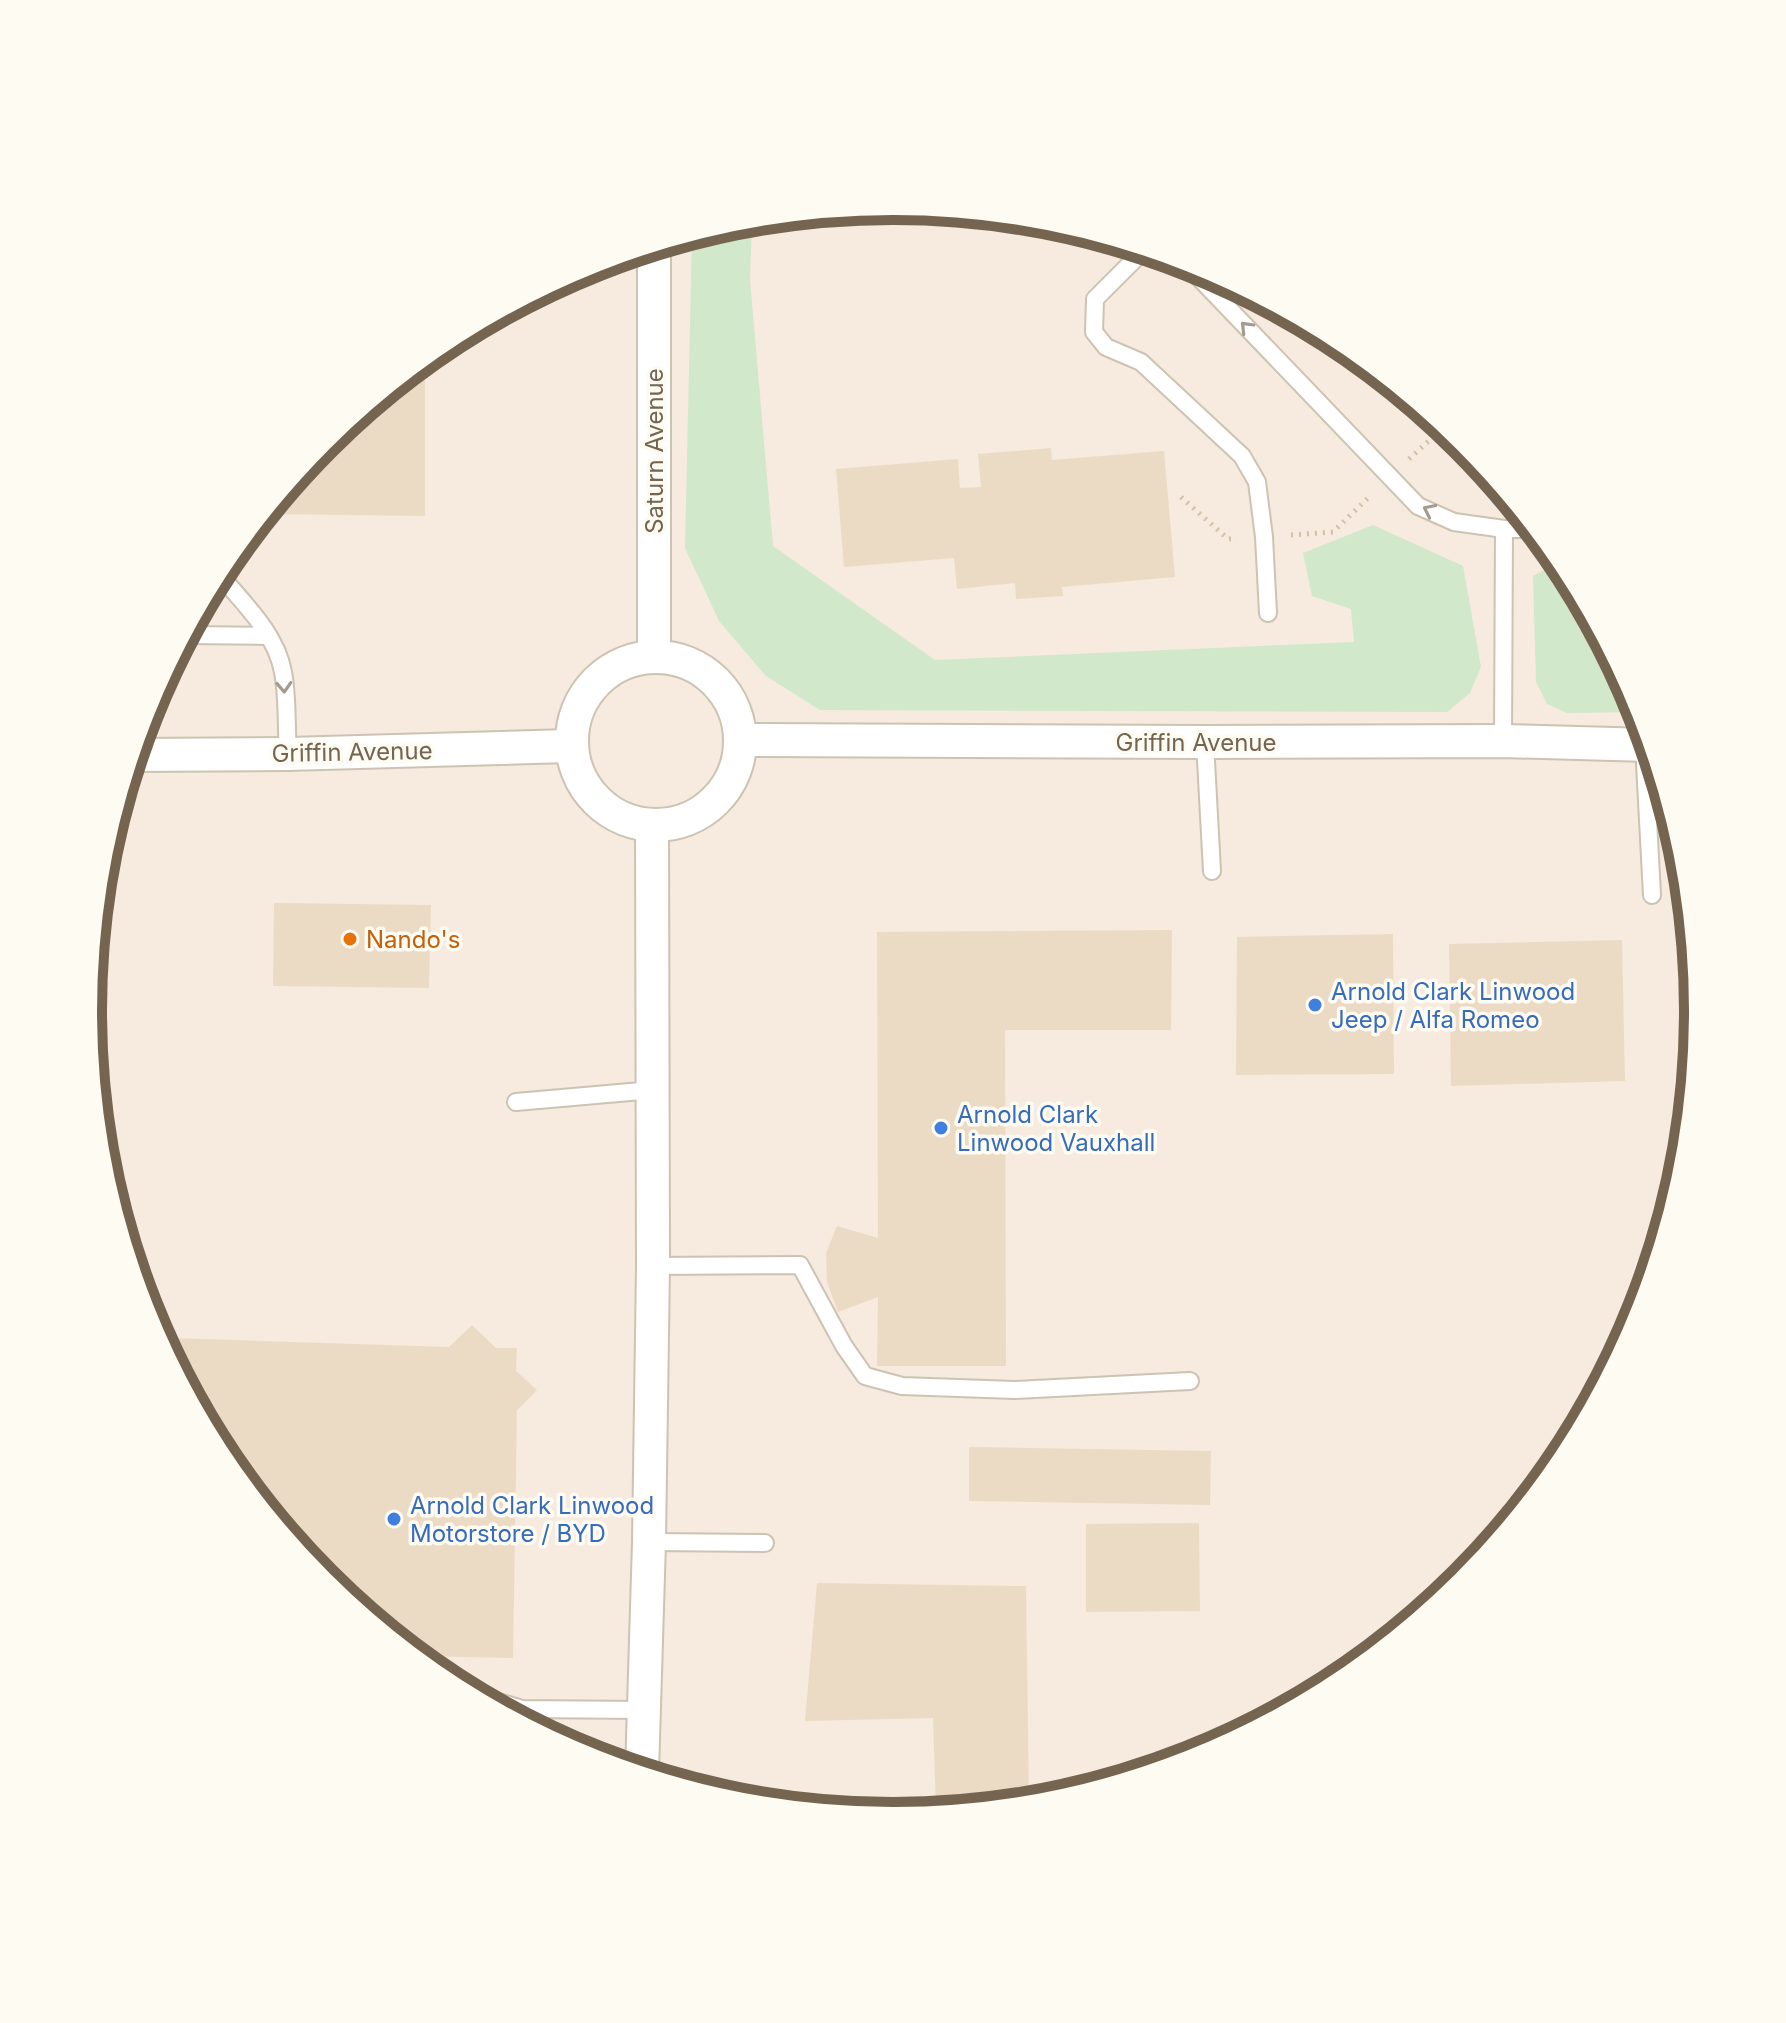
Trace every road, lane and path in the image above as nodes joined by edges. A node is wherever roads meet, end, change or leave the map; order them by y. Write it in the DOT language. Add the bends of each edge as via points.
graph roads {
  1 [pos="654,257"];
  2 [pos="1136,258"];
  3 [pos="1207,286"];
  4 [pos="1435,436"];
  5 [pos="1391,477"];
  6 [pos="1181,497"];
  7 [pos="1504,529"];
  8 [pos="1520,529"];
  9 [pos="1264,537"];
  10 [pos="227,585"];
  11 [pos="1268,613"];
  12 [pos="198,635"];
  13 [pos="268,636"];
  14 [pos="654,656"];
  15 [pos="742,740"];
  16 [pos="1503,741"];
  17 [pos="1205,742"];
  18 [pos="1637,745"];
  19 [pos="570,746"];
  20 [pos="288,754"];
  21 [pos="145,755"];
  22 [pos="1648,777"];
  23 [pos="652,828"];
  24 [pos="1212,871"];
  25 [pos="1652,895"];
  26 [pos="653,1090"];
  27 [pos="516,1102"];
  28 [pos="653,1266"];
  29 [pos="1190,1381"];
  30 [pos="649,1542"];
  31 [pos="765,1543"];
  32 [pos="517,1708"];
  33 [pos="643,1710"];
  34 [pos="642,1762"];
  1 -- 14 [label="street, Saturn Avenue"];
  2 -- 9 [label="lane" via="1095,299 1094,332 1106,347 1141,362 1242,456 1257,482"];
  5 -- 3 [label="lane, one-way"];
  4 -- 5 [label="path"];
  7 -- 5 [label="lane, one-way" via="1454,522 1418,506"];
  5 -- 9 [label="path" via="1333,532"];
  6 -- 9 [label="path" via="1228,539"];
  7 -- 8 [label="lane"];
  7 -- 16 [label="lane"];
  9 -- 11 [label="lane"];
  10 -- 13 [label="lane"];
  12 -- 13 [label="lane"];
  13 -- 20 [label="lane, one-way" via="283,672"];
  14 -- 15 [label="street" via="698,667 721,686 736,711"];
  14 -- 19 [label="street" via="625,662 600,678 572,722"];
  15 -- 17 [label="street, Griffin Avenue"];
  15 -- 23 [label="street" via="734,775 718,800 687,822"];
  16 -- 17 [label="street, Griffin Avenue"];
  16 -- 18 [label="street, Griffin Avenue"];
  17 -- 24 [label="lane"];
  19 -- 20 [label="street, Griffin Avenue"];
  19 -- 23 [label="street" via="582,781 600,805"];
  20 -- 21 [label="street, Griffin Avenue"];
  22 -- 25 [label="lane"];
  23 -- 26 [label="street"];
  26 -- 27 [label="lane"];
  26 -- 28 [label="street"];
  28 -- 29 [label="lane" via="800,1265 865,1376 902,1386 1014,1390"];
  28 -- 30 [label="street"];
  30 -- 31 [label="lane"];
  30 -- 33 [label="street"];
  32 -- 33 [label="lane"];
  33 -- 34 [label="street"];
}
